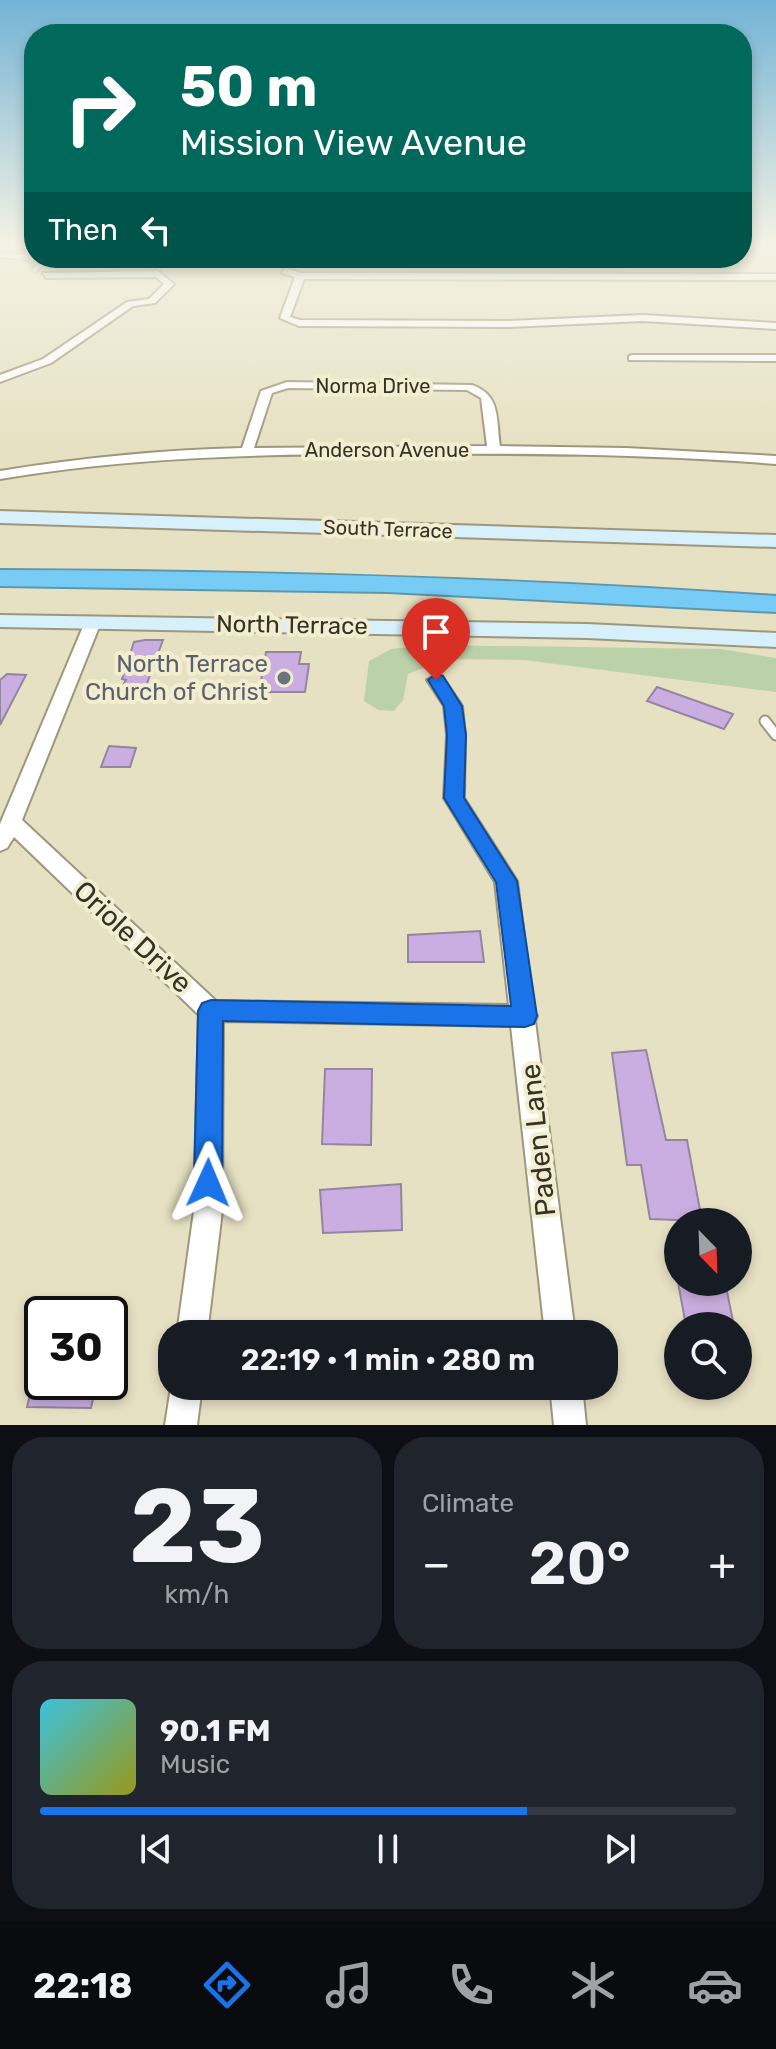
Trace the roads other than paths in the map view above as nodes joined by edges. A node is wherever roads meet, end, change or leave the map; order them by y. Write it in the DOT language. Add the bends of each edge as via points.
graph roads {
  1 [pos="123,308"];
  2 [pos="288,308"];
  3 [pos="776,326"];
  4 [pos="633,358"];
  5 [pos="776,358"];
  6 [pos="0,379"];
  7 [pos="494,449"];
  8 [pos="247,451"];
  9 [pos="776,460"];
  10 [pos="0,475"];
  11 [pos="0,517"];
  12 [pos="776,541"];
  13 [pos="0,557"];
  14 [pos="0,578"];
  15 [pos="776,582"];
  16 [pos="776,604"];
  17 [pos="0,621"];
  18 [pos="93,622"];
  19 [pos="776,640"];
  20 [pos="436,680"];
  21 [pos="765,721"];
  22 [pos="776,735"];
  23 [pos="3,836"];
  24 [pos="211,1011"];
  25 [pos="525,1016"];
  26 [pos="194,1320"];
  27 [pos="558,1320"];
  28 [pos="184,1400"];
  29 [pos="567,1400"];
  30 [pos="181,1425"];
  31 [pos="570,1425"];
  1 -- 6 [label="street" via="47,361"];
  2 -- 3 [label="street" via="285,318 299,323 509,324 643,318"];
  4 -- 5 [label="street"];
  7 -- 8 [label="street, Anderson Avenue"];
  7 -- 8 [label="street, Norma Drive" via="487,398 468,387 287,385 267,391"];
  7 -- 9 [label="street, Anderson Avenue"];
  8 -- 10 [label="street, Anderson Avenue" via="118,457"];
  11 -- 12 [label="street, South Terrace"];
  13 -- 15 [label="highway" via="455,564"];
  14 -- 16 [label="highway" via="449,584"];
  17 -- 18 [label="street, North Terrace"];
  18 -- 19 [label="street, North Terrace" via="587,631"];
  18 -- 23 [label="street, Oriole Drive"];
  20 -- 25 [label="street, Paden Lane" via="453,706 454,798 506,881"];
  21 -- 22 [label="lane"];
  23 -- 24 [label="street, Oriole Drive"];
  24 -- 25 [label="street"];
  24 -- 26 [label="street, Oriole Drive" via="208,1211"];
  25 -- 27 [label="street, Paden Lane"];
  28 -- 30 [label="street"];
  29 -- 31 [label="street"];
}
